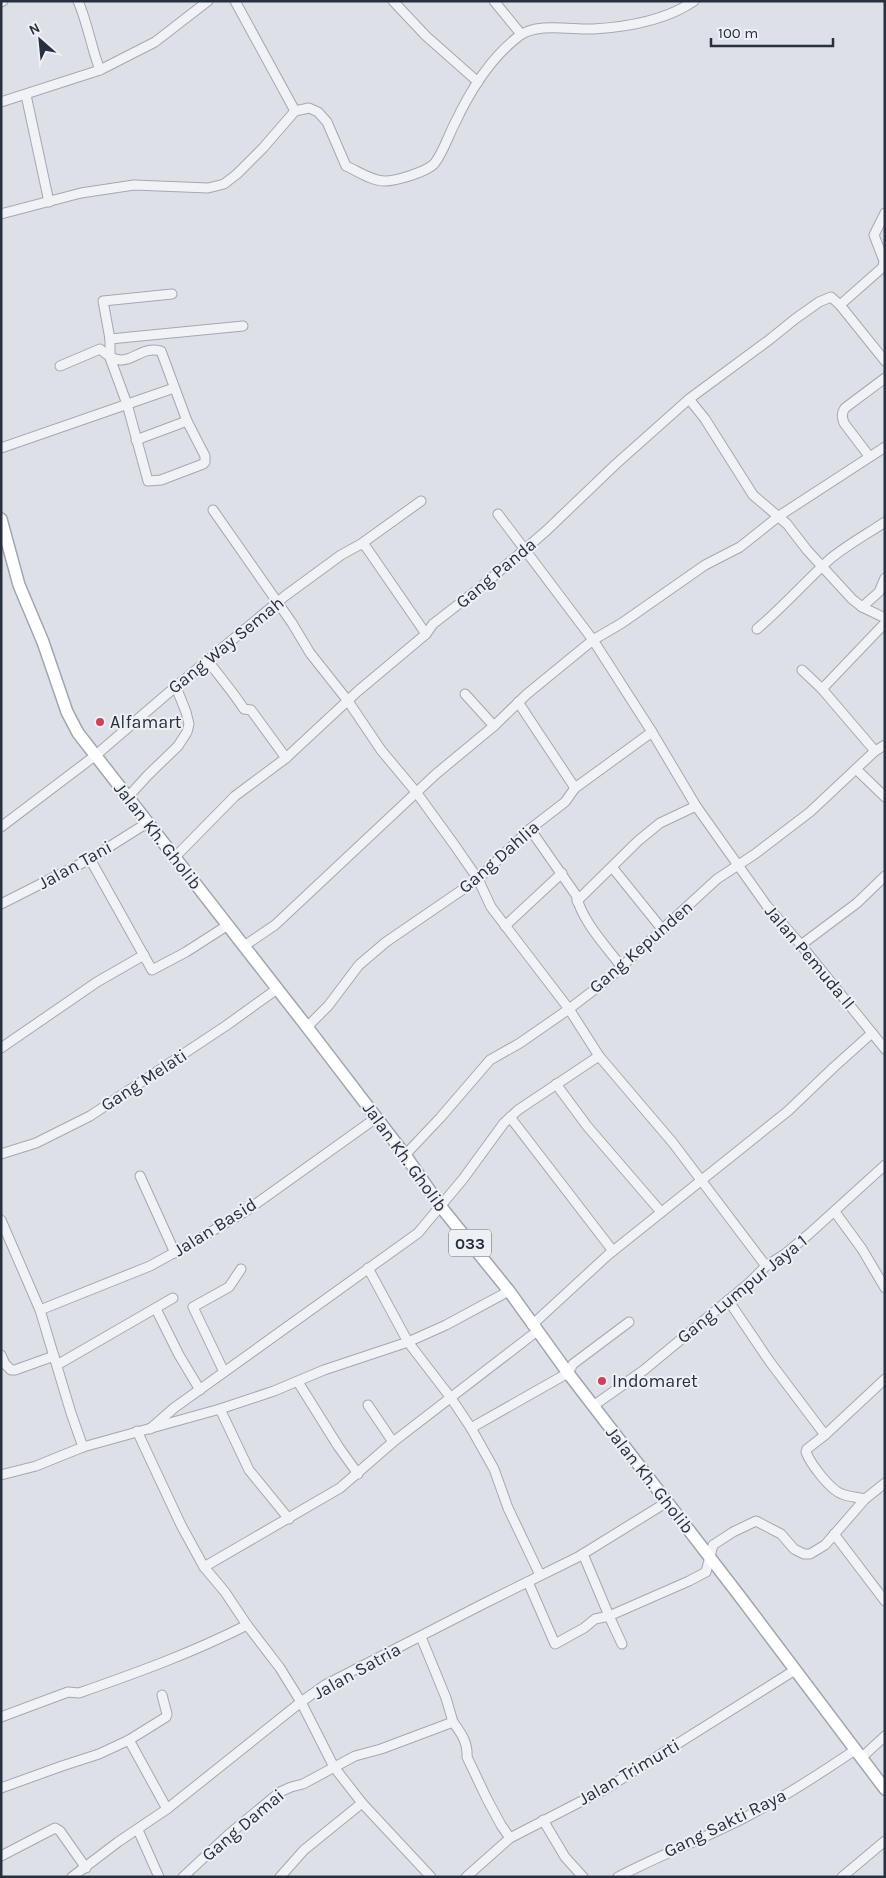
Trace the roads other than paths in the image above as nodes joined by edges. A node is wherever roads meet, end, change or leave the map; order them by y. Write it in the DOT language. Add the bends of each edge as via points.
graph roads {
  1 [pos="78,1"];
  2 [pos="208,1"];
  3 [pos="235,1"];
  4 [pos="393,1"];
  5 [pos="494,1"];
  6 [pos="694,1"];
  7 [pos="521,34"];
  8 [pos="100,70"];
  9 [pos="478,82"];
  10 [pos="26,95"];
  11 [pos="1,102"];
  12 [pos="295,111"];
  13 [pos="49,202"];
  14 [pos="885,213"];
  15 [pos="1,214"];
  16 [pos="172,294"];
  17 [pos="840,305"];
  18 [pos="243,326"];
  19 [pos="110,339"];
  20 [pos="883,355"];
  21 [pos="110,358"];
  22 [pos="60,366"];
  23 [pos="885,378"];
  24 [pos="174,388"];
  25 [pos="689,399"];
  26 [pos="128,404"];
  27 [pos="187,421"];
  28 [pos="136,440"];
  29 [pos="1,448"];
  30 [pos="884,449"];
  31 [pos="869,456"];
  32 [pos="421,501"];
  33 [pos="213,510"];
  34 [pos="498,514"];
  35 [pos="779,516"];
  36 [pos="1,519"];
  37 [pos="885,522"];
  38 [pos="361,544"];
  39 [pos="524,550"];
  40 [pos="823,566"];
  41 [pos="885,578"];
  42 [pos="278,603"];
  43 [pos="862,607"];
  44 [pos="885,618"];
  45 [pos="885,623"];
  46 [pos="757,629"];
  47 [pos="426,634"];
  48 [pos="593,640"];
  49 [pos="208,661"];
  50 [pos="802,670"];
  51 [pos="176,686"];
  52 [pos="822,689"];
  53 [pos="465,694"];
  54 [pos="348,701"];
  55 [pos="518,702"];
  56 [pos="494,726"];
  57 [pos="652,732"];
  58 [pos="885,745"];
  59 [pos="875,751"];
  60 [pos="96,755"];
  61 [pos="286,758"];
  62 [pos="856,769"];
  63 [pos="575,788"];
  64 [pos="416,792"];
  65 [pos="885,797"];
  66 [pos="127,798"];
  67 [pos="696,806"];
  68 [pos="147,823"];
  69 [pos="1,827"];
  70 [pos="530,829"];
  71 [pos="175,857"];
  72 [pos="90,859"];
  73 [pos="738,864"];
  74 [pos="612,867"];
  75 [pos="562,873"];
  76 [pos="885,876"];
  77 [pos="478,879"];
  78 [pos="577,901"];
  79 [pos="1,904"];
  80 [pos="228,925"];
  81 [pos="505,926"];
  82 [pos="662,929"];
  83 [pos="801,945"];
  84 [pos="244,946"];
  85 [pos="144,955"];
  86 [pos="621,966"];
  87 [pos="277,988"];
  88 [pos="568,1009"];
  89 [pos="307,1027"];
  90 [pos="872,1032"];
  91 [pos="1,1048"];
  92 [pos="885,1049"];
  93 [pos="599,1056"];
  94 [pos="556,1084"];
  95 [pos="510,1117"];
  96 [pos="376,1118"];
  97 [pos="1,1154"];
  98 [pos="405,1155"];
  99 [pos="885,1165"];
  100 [pos="140,1176"];
  101 [pos="701,1181"];
  102 [pos="440,1207"];
  103 [pos="660,1212"];
  104 [pos="835,1212"];
  105 [pos="1,1220"];
  106 [pos="613,1251"];
  107 [pos="175,1253"];
  108 [pos="766,1266"];
  109 [pos="368,1268"];
  110 [pos="241,1269"];
  111 [pos="885,1288"];
  112 [pos="508,1291"];
  113 [pos="173,1298"];
  114 [pos="728,1300"];
  115 [pos="156,1309"];
  116 [pos="40,1310"];
  117 [pos="629,1322"];
  118 [pos="532,1330"];
  119 [pos="408,1342"];
  120 [pos="1,1355"];
  121 [pos="56,1360"];
  122 [pos="224,1372"];
  123 [pos="568,1373"];
  124 [pos="885,1379"];
  125 [pos="298,1382"];
  126 [pos="200,1390"];
  127 [pos="451,1398"];
  128 [pos="368,1405"];
  129 [pos="593,1406"];
  130 [pos="220,1409"];
  131 [pos="471,1428"];
  132 [pos="150,1429"];
  133 [pos="137,1431"];
  134 [pos="825,1436"];
  135 [pos="393,1442"];
  136 [pos="83,1447"];
  137 [pos="358,1474"];
  138 [pos="1,1475"];
  139 [pos="885,1483"];
  140 [pos="865,1499"];
  141 [pos="667,1502"];
  142 [pos="289,1519"];
  143 [pos="834,1534"];
  144 [pos="583,1554"];
  145 [pos="711,1559"];
  146 [pos="204,1567"];
  147 [pos="540,1575"];
  148 [pos="528,1582"];
  149 [pos="885,1601"];
  150 [pos="608,1613"];
  151 [pos="247,1625"];
  152 [pos="421,1636"];
  153 [pos="622,1644"];
  154 [pos="795,1670"];
  155 [pos="162,1695"];
  156 [pos="301,1702"];
  157 [pos="1,1717"];
  158 [pos="453,1722"];
  159 [pos="885,1736"];
  160 [pos="129,1740"];
  161 [pos="858,1754"];
  162 [pos="334,1767"];
  163 [pos="1,1788"];
  164 [pos="885,1789"];
  165 [pos="362,1803"];
  166 [pos="167,1809"];
  167 [pos="543,1820"];
  168 [pos="138,1830"];
  169 [pos="510,1838"];
  170 [pos="885,1842"];
  171 [pos="1,1856"];
  172 [pos="86,1868"];
  173 [pos="284,1875"];
  174 [pos="72,1877"];
  175 [pos="159,1877"];
  176 [pos="183,1877"];
  177 [pos="431,1877"];
  178 [pos="466,1877"];
  179 [pos="583,1877"];
  180 [pos="618,1877"];
  181 [pos="842,1877"];
  1 -- 8 [label="street"];
  2 -- 8 [label="street" via="154,42"];
  3 -- 12 [label="street"];
  4 -- 9 [label="street" via="426,36"];
  5 -- 7 [label="street"];
  6 -- 7 [label="street" via="655,19 620,27 534,29"];
  7 -- 9 [label="street" via="504,49"];
  8 -- 10 [label="street"];
  9 -- 12 [label="street" via="434,164 416,174 384,181 346,166 327,122 318,112 309,108"];
  10 -- 11 [label="street"];
  10 -- 13 [label="street"];
  12 -- 13 [label="street" via="263,148 224,184 208,188 134,185 81,193"];
  13 -- 15 [label="street"];
  14 -- 17 [label="street" via="874,235 884,261 883,267"];
  16 -- 19 [label="street" via="103,301"];
  17 -- 20 [label="street"];
  17 -- 25 [label="street, Gang Panda" via="831,297 825,298"];
  18 -- 19 [label="street"];
  19 -- 21 [label="street"];
  21 -- 22 [label="street" via="100,349"];
  21 -- 24 [label="street" via="121,360 160,351"];
  21 -- 26 [label="street"];
  23 -- 31 [label="street" via="842,412 844,424"];
  24 -- 26 [label="street"];
  24 -- 27 [label="street"];
  25 -- 35 [label="street" via="753,495"];
  25 -- 39 [label="street, Gang Panda"];
  26 -- 28 [label="street"];
  26 -- 29 [label="street"];
  27 -- 28 [label="street"];
  27 -- 28 [label="street" via="205,462 161,480 148,481"];
  30 -- 31 [label="street"];
  31 -- 35 [label="street"];
  32 -- 38 [label="street, Gang Way Semah"];
  33 -- 42 [label="street"];
  34 -- 39 [label="street, Jalan Pemuda II"];
  35 -- 40 [label="street"];
  35 -- 48 [label="street" via="740,547 706,565"];
  36 -- 60 [label="main road, Jalan Kh. Gholib / 033" via="19,585 67,712 78,733"];
  37 -- 40 [label="street"];
  38 -- 42 [label="street, Gang Way Semah" via="315,573"];
  38 -- 47 [label="street"];
  39 -- 47 [label="street, Gang Panda" via="433,624"];
  39 -- 48 [label="street, Jalan Pemuda II"];
  40 -- 43 [label="street"];
  40 -- 46 [label="street"];
  41 -- 43 [label="street" via="879,592"];
  42 -- 49 [label="street, Gang Way Semah"];
  42 -- 54 [label="street" via="310,653"];
  43 -- 44 [label="street"];
  45 -- 52 [label="street"];
  47 -- 54 [label="street, Gang Panda"];
  48 -- 55 [label="street"];
  48 -- 57 [label="street, Jalan Pemuda II"];
  49 -- 51 [label="street, Gang Way Semah"];
  49 -- 61 [label="street" via="244,709 251,710"];
  50 -- 52 [label="street"];
  51 -- 60 [label="street, Gang Way Semah"];
  51 -- 66 [label="street" via="189,724 187,732 178,746"];
  52 -- 59 [label="street"];
  53 -- 56 [label="street"];
  54 -- 61 [label="street, Gang Panda"];
  54 -- 64 [label="street" via="381,750"];
  55 -- 56 [label="street"];
  55 -- 63 [label="street"];
  56 -- 64 [label="street"];
  57 -- 63 [label="street, Gang Dahlia"];
  57 -- 67 [label="street, Jalan Pemuda II"];
  58 -- 59 [label="street, Gang Kepunden"];
  59 -- 62 [label="street, Gang Kepunden"];
  60 -- 66 [label="main road, Jalan Kh. Gholib / 033"];
  60 -- 69 [label="street, Gang Way Semah"];
  61 -- 71 [label="street, Gang Panda" via="235,796"];
  62 -- 65 [label="street"];
  62 -- 73 [label="street, Gang Kepunden" via="810,812"];
  63 -- 70 [label="street, Gang Dahlia" via="565,802"];
  64 -- 77 [label="street"];
  64 -- 84 [label="street" via="275,925"];
  66 -- 68 [label="main road, Jalan Kh. Gholib / 033"];
  67 -- 73 [label="street, Jalan Pemuda II"];
  67 -- 74 [label="street" via="660,823"];
  68 -- 71 [label="main road, Jalan Kh. Gholib / 033"];
  68 -- 72 [label="street, Jalan Tani"];
  70 -- 75 [label="street"];
  70 -- 77 [label="street, Gang Dahlia"];
  71 -- 80 [label="main road, Jalan Kh. Gholib / 033"];
  72 -- 79 [label="street, Jalan Tani"];
  72 -- 85 [label="street"];
  73 -- 82 [label="street, Gang Kepunden"];
  73 -- 83 [label="street, Jalan Pemuda II" via="767,906"];
  74 -- 78 [label="street"];
  74 -- 82 [label="street"];
  75 -- 78 [label="street"];
  75 -- 81 [label="street"];
  76 -- 83 [label="street" via="857,903"];
  77 -- 81 [label="street"];
  77 -- 89 [label="street, Gang Dahlia" via="386,942 359,965 328,1006"];
  78 -- 86 [label="street"];
  80 -- 84 [label="main road, Jalan Kh. Gholib / 033"];
  80 -- 85 [label="street" via="152,970"];
  81 -- 88 [label="street"];
  82 -- 86 [label="street, Gang Kepunden"];
  83 -- 90 [label="street, Jalan Pemuda II"];
  84 -- 87 [label="main road, Jalan Kh. Gholib / 033"];
  85 -- 91 [label="street" via="97,982"];
  86 -- 88 [label="street, Gang Kepunden"];
  87 -- 89 [label="main road, Jalan Kh. Gholib / 033"];
  87 -- 97 [label="street, Gang Melati" via="90,1116 36,1143"];
  88 -- 93 [label="street"];
  88 -- 98 [label="street, Gang Kepunden" via="490,1060"];
  89 -- 96 [label="main road, Jalan Kh. Gholib / 033"];
  90 -- 92 [label="street, Jalan Pemuda II"];
  90 -- 101 [label="street" via="788,1111"];
  93 -- 94 [label="street"];
  93 -- 101 [label="street"];
  94 -- 95 [label="street"];
  94 -- 103 [label="street"];
  95 -- 102 [label="street"];
  95 -- 106 [label="street"];
  96 -- 98 [label="main road, Jalan Kh. Gholib / 033"];
  96 -- 107 [label="street, Jalan Basid" via="246,1211"];
  98 -- 102 [label="main road, Jalan Kh. Gholib / 033"];
  99 -- 104 [label="street, Gang Lumpur Jaya 1"];
  100 -- 107 [label="street"];
  101 -- 103 [label="street"];
  101 -- 108 [label="street"];
  102 -- 109 [label="street" via="418,1233"];
  102 -- 112 [label="main road, Jalan Kh. Gholib / 033"];
  103 -- 106 [label="street"];
  104 -- 108 [label="street, Gang Lumpur Jaya 1"];
  104 -- 111 [label="street"];
  105 -- 116 [label="street"];
  106 -- 118 [label="street"];
  107 -- 116 [label="street, Jalan Basid"];
  108 -- 114 [label="street, Gang Lumpur Jaya 1"];
  109 -- 119 [label="street"];
  109 -- 122 [label="street"];
  110 -- 122 [label="street" via="229,1287 193,1307"];
  112 -- 118 [label="main road, Jalan Kh. Gholib / 033"];
  112 -- 119 [label="street"];
  113 -- 115 [label="street"];
  114 -- 129 [label="street, Gang Lumpur Jaya 1" via="644,1370"];
  114 -- 134 [label="street"];
  115 -- 121 [label="street"];
  115 -- 126 [label="street"];
  116 -- 121 [label="street"];
  117 -- 123 [label="street" via="573,1364"];
  118 -- 123 [label="main road, Jalan Kh. Gholib / 033"];
  118 -- 127 [label="street"];
  119 -- 125 [label="street"];
  119 -- 127 [label="street"];
  120 -- 121 [label="street" via="11,1370"];
  121 -- 136 [label="street"];
  122 -- 126 [label="street"];
  123 -- 129 [label="main road, Jalan Kh. Gholib / 033"];
  123 -- 131 [label="street"];
  124 -- 134 [label="street"];
  125 -- 130 [label="street"];
  125 -- 137 [label="street"];
  126 -- 132 [label="street"];
  127 -- 131 [label="street"];
  127 -- 135 [label="street"];
  128 -- 135 [label="street"];
  129 -- 141 [label="main road, Jalan Kh. Gholib / 033"];
  130 -- 132 [label="street"];
  130 -- 142 [label="street" via="249,1470"];
  131 -- 147 [label="street" via="494,1469 508,1508"];
  132 -- 133 [label="street"];
  133 -- 136 [label="street"];
  133 -- 146 [label="street"];
  134 -- 140 [label="street" via="806,1452 835,1490"];
  135 -- 137 [label="street"];
  136 -- 138 [label="street" via="36,1466"];
  137 -- 142 [label="street"];
  139 -- 140 [label="street"];
  140 -- 143 [label="street"];
  141 -- 144 [label="street, Jalan Satria"];
  141 -- 145 [label="main road, Jalan Kh. Gholib / 033"];
  142 -- 146 [label="street"];
  143 -- 145 [label="street" via="825,1545 804,1554 794,1549 781,1534 756,1521 713,1545"];
  143 -- 149 [label="street"];
  144 -- 147 [label="street, Jalan Satria"];
  144 -- 150 [label="street"];
  145 -- 150 [label="street" via="706,1572 689,1581"];
  145 -- 154 [label="main road, Jalan Kh. Gholib / 033"];
  146 -- 151 [label="street"];
  147 -- 148 [label="street, Jalan Satria"];
  148 -- 150 [label="street" via="555,1644"];
  148 -- 152 [label="street, Jalan Satria"];
  150 -- 153 [label="street"];
  151 -- 156 [label="street"];
  151 -- 157 [label="street" via="208,1645 120,1680 79,1693 68,1692"];
  152 -- 156 [label="street, Jalan Satria" via="325,1685"];
  152 -- 158 [label="street"];
  154 -- 161 [label="main road, Jalan Kh. Gholib / 033"];
  154 -- 167 [label="street, Jalan Trimurti" via="606,1788"];
  155 -- 160 [label="street" via="166,1718"];
  156 -- 162 [label="street"];
  156 -- 166 [label="street, Jalan Satria"];
  158 -- 162 [label="street, Gang Damai" via="355,1756"];
  158 -- 169 [label="street" via="463,1735 467,1757 487,1799"];
  159 -- 161 [label="street, Gang Sakti Raya"];
  160 -- 163 [label="street" via="99,1754"];
  160 -- 166 [label="street"];
  161 -- 164 [label="main road, Jalan Kh. Gholib / 033"];
  161 -- 180 [label="street, Gang Sakti Raya" via="761,1809"];
  162 -- 165 [label="street"];
  162 -- 176 [label="street, Gang Damai" via="276,1795"];
  165 -- 173 [label="street" via="304,1850"];
  165 -- 177 [label="street"];
  166 -- 168 [label="street, Jalan Satria"];
  167 -- 169 [label="street, Jalan Trimurti"];
  167 -- 179 [label="street" via="565,1857"];
  168 -- 172 [label="street, Jalan Satria"];
  168 -- 175 [label="street"];
  169 -- 178 [label="street, Jalan Trimurti"];
  170 -- 181 [label="street"];
  171 -- 172 [label="street" via="55,1828"];
  172 -- 174 [label="street, Jalan Satria"];
}
